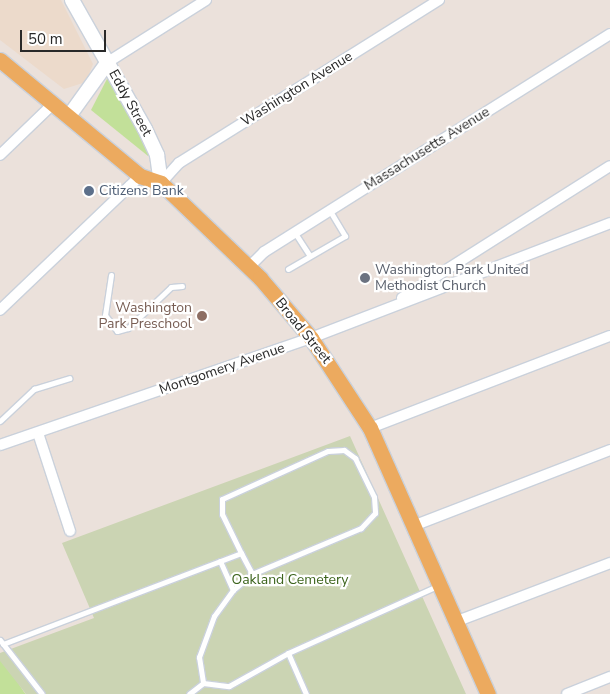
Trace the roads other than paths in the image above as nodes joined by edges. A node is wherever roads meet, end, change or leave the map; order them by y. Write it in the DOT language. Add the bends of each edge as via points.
graph roads {
  1 [pos="72,0"];
  2 [pos="206,0"];
  3 [pos="438,0"];
  4 [pos="610,34"];
  5 [pos="0,60"];
  6 [pos="108,62"];
  7 [pos="53,104"];
  8 [pos="69,116"];
  9 [pos="0,155"];
  10 [pos="610,166"];
  11 [pos="140,176"];
  12 [pos="161,183"];
  13 [pos="330,211"];
  14 [pos="610,223"];
  15 [pos="295,233"];
  16 [pos="310,256"];
  17 [pos="248,268"];
  18 [pos="288,269"];
  19 [pos="111,276"];
  20 [pos="182,286"];
  21 [pos="0,310"];
  22 [pos="384,310"];
  23 [pos="610,336"];
  24 [pos="312,338"];
  25 [pos="69,378"];
  26 [pos="0,421"];
  27 [pos="370,428"];
  28 [pos="38,433"];
  29 [pos="0,446"];
  30 [pos="610,450"];
  31 [pos="413,526"];
  32 [pos="70,531"];
  33 [pos="241,553"];
  34 [pos="220,561"];
  35 [pos="610,562"];
  36 [pos="252,574"];
  37 [pos="439,585"];
  38 [pos="233,590"];
  39 [pos="456,622"];
  40 [pos="1,642"];
  41 [pos="288,653"];
  42 [pos="610,677"];
  43 [pos="203,683"];
  44 [pos="42,694"];
  45 [pos="189,694"];
  46 [pos="306,694"];
  47 [pos="488,694"];
  48 [pos="567,694"];
  1 -- 6 [label="main road, Eddy Street"];
  2 -- 6 [label="street"];
  3 -- 12 [label="street, Washington Avenue" via="179,163"];
  4 -- 13 [label="street, Massachusetts Avenue"];
  5 -- 7 [label="main road, Broad Street"];
  6 -- 8 [label="main road"];
  6 -- 12 [label="main road, Eddy Street" via="158,155"];
  7 -- 8 [label="main road, Broad Street"];
  7 -- 9 [label="street"];
  8 -- 11 [label="main road, Broad Street"];
  10 -- 22 [label="street"];
  11 -- 12 [label="main road, Broad Street"];
  11 -- 21 [label="street"];
  12 -- 17 [label="main road, Broad Street"];
  13 -- 15 [label="street, Massachusetts Avenue"];
  13 -- 16 [label="lane" via="345,236"];
  14 -- 22 [label="street, Montgomery Avenue"];
  15 -- 16 [label="lane"];
  15 -- 17 [label="street, Massachusetts Avenue"];
  16 -- 18 [label="lane"];
  17 -- 24 [label="main road, Broad Street"];
  19 -- 20 [label="lane" via="105,314 117,330 128,328 171,287"];
  22 -- 24 [label="street, Montgomery Avenue"];
  23 -- 27 [label="street"];
  24 -- 27 [label="main road, Broad Street"];
  24 -- 28 [label="street, Montgomery Avenue"];
  25 -- 26 [label="lane" via="34,389"];
  27 -- 31 [label="main road, Broad Street"];
  28 -- 29 [label="street, Montgomery Avenue"];
  28 -- 32 [label="street"];
  30 -- 31 [label="street"];
  31 -- 37 [label="main road, Broad Street"];
  33 -- 34 [label="lane"];
  33 -- 36 [label="lane"];
  33 -- 36 [label="lane" via="222,514 222,499 328,451 344,450 355,458 374,497 375,513 361,528"];
  34 -- 38 [label="lane"];
  34 -- 40 [label="lane"];
  35 -- 39 [label="street"];
  36 -- 38 [label="lane"];
  37 -- 39 [label="main road, Broad Street"];
  37 -- 41 [label="lane"];
  38 -- 43 [label="lane" via="214,616 199,657"];
  39 -- 47 [label="main road, Broad Street"];
  40 -- 44 [label="lane"];
  41 -- 43 [label="lane" via="229,686"];
  41 -- 46 [label="lane"];
  42 -- 48 [label="street"];
  43 -- 45 [label="lane"];
}
